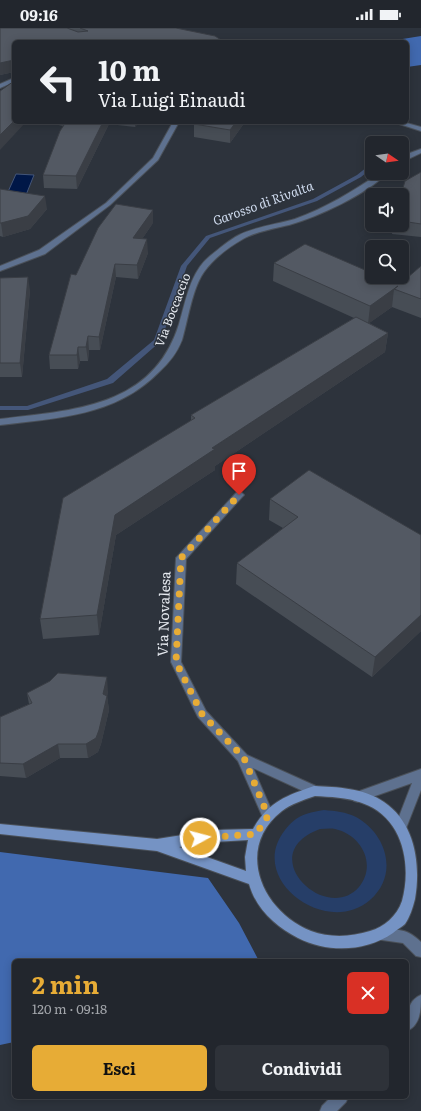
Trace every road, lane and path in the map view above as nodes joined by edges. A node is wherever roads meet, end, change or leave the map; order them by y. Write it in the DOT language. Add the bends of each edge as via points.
graph roads {
  1 [pos="12,81"];
  2 [pos="0,86"];
  3 [pos="175,124"];
  4 [pos="403,124"];
  5 [pos="421,129"];
  6 [pos="421,151"];
  7 [pos="409,155"];
  8 [pos="374,180"];
  9 [pos="0,269"];
  10 [pos="0,422"];
  11 [pos="239,495"];
  12 [pos="244,758"];
  13 [pos="421,774"];
  14 [pos="314,791"];
  15 [pos="358,797"];
  16 [pos="268,816"];
  17 [pos="0,829"];
  18 [pos="405,831"];
  19 [pos="256,834"];
  20 [pos="421,841"];
  21 [pos="157,845"];
  22 [pos="252,879"];
  23 [pos="417,898"];
  24 [pos="380,935"];
  25 [pos="421,951"];
  26 [pos="421,1002"];
  27 [pos="409,1021"];
  28 [pos="340,1099"];
  29 [pos="327,1111"];
  1 -- 2 [label="street"];
  3 -- 9 [label="street" via="156,159 108,204 42,252"];
  4 -- 5 [label="street"];
  6 -- 7 [label="street"];
  8 -- 10 [label="street, Via Boccaccio" via="348,198 298,220 242,236 211,259 200,272 194,285 177,342 167,360 148,379 127,394 106,404 73,413"];
  11 -- 12 [label="street, Via Novalesa" via="181,558 176,662 202,714"];
  12 -- 14 [label="street, Via Novalesa"];
  12 -- 16 [label="street, Via Novalesa"];
  13 -- 15 [label="street"];
  13 -- 18 [label="street"];
  14 -- 15 [label="main road" via="347,793"];
  14 -- 16 [label="main road" via="285,802"];
  15 -- 18 [label="main road" via="379,805"];
  16 -- 19 [label="main road"];
  17 -- 21 [label="main road"];
  18 -- 20 [label="main road"];
  18 -- 23 [label="main road" via="416,855"];
  19 -- 21 [label="main road" via="214,836"];
  19 -- 22 [label="main road" via="250,856"];
  21 -- 22 [label="main road"];
  22 -- 24 [label="main road" via="262,902 280,921 302,935 328,943 355,942"];
  23 -- 24 [label="main road" via="400,920"];
  24 -- 25 [label="street" via="406,938"];
  26 -- 27 [label="street"];
  28 -- 29 [label="street"];
}
